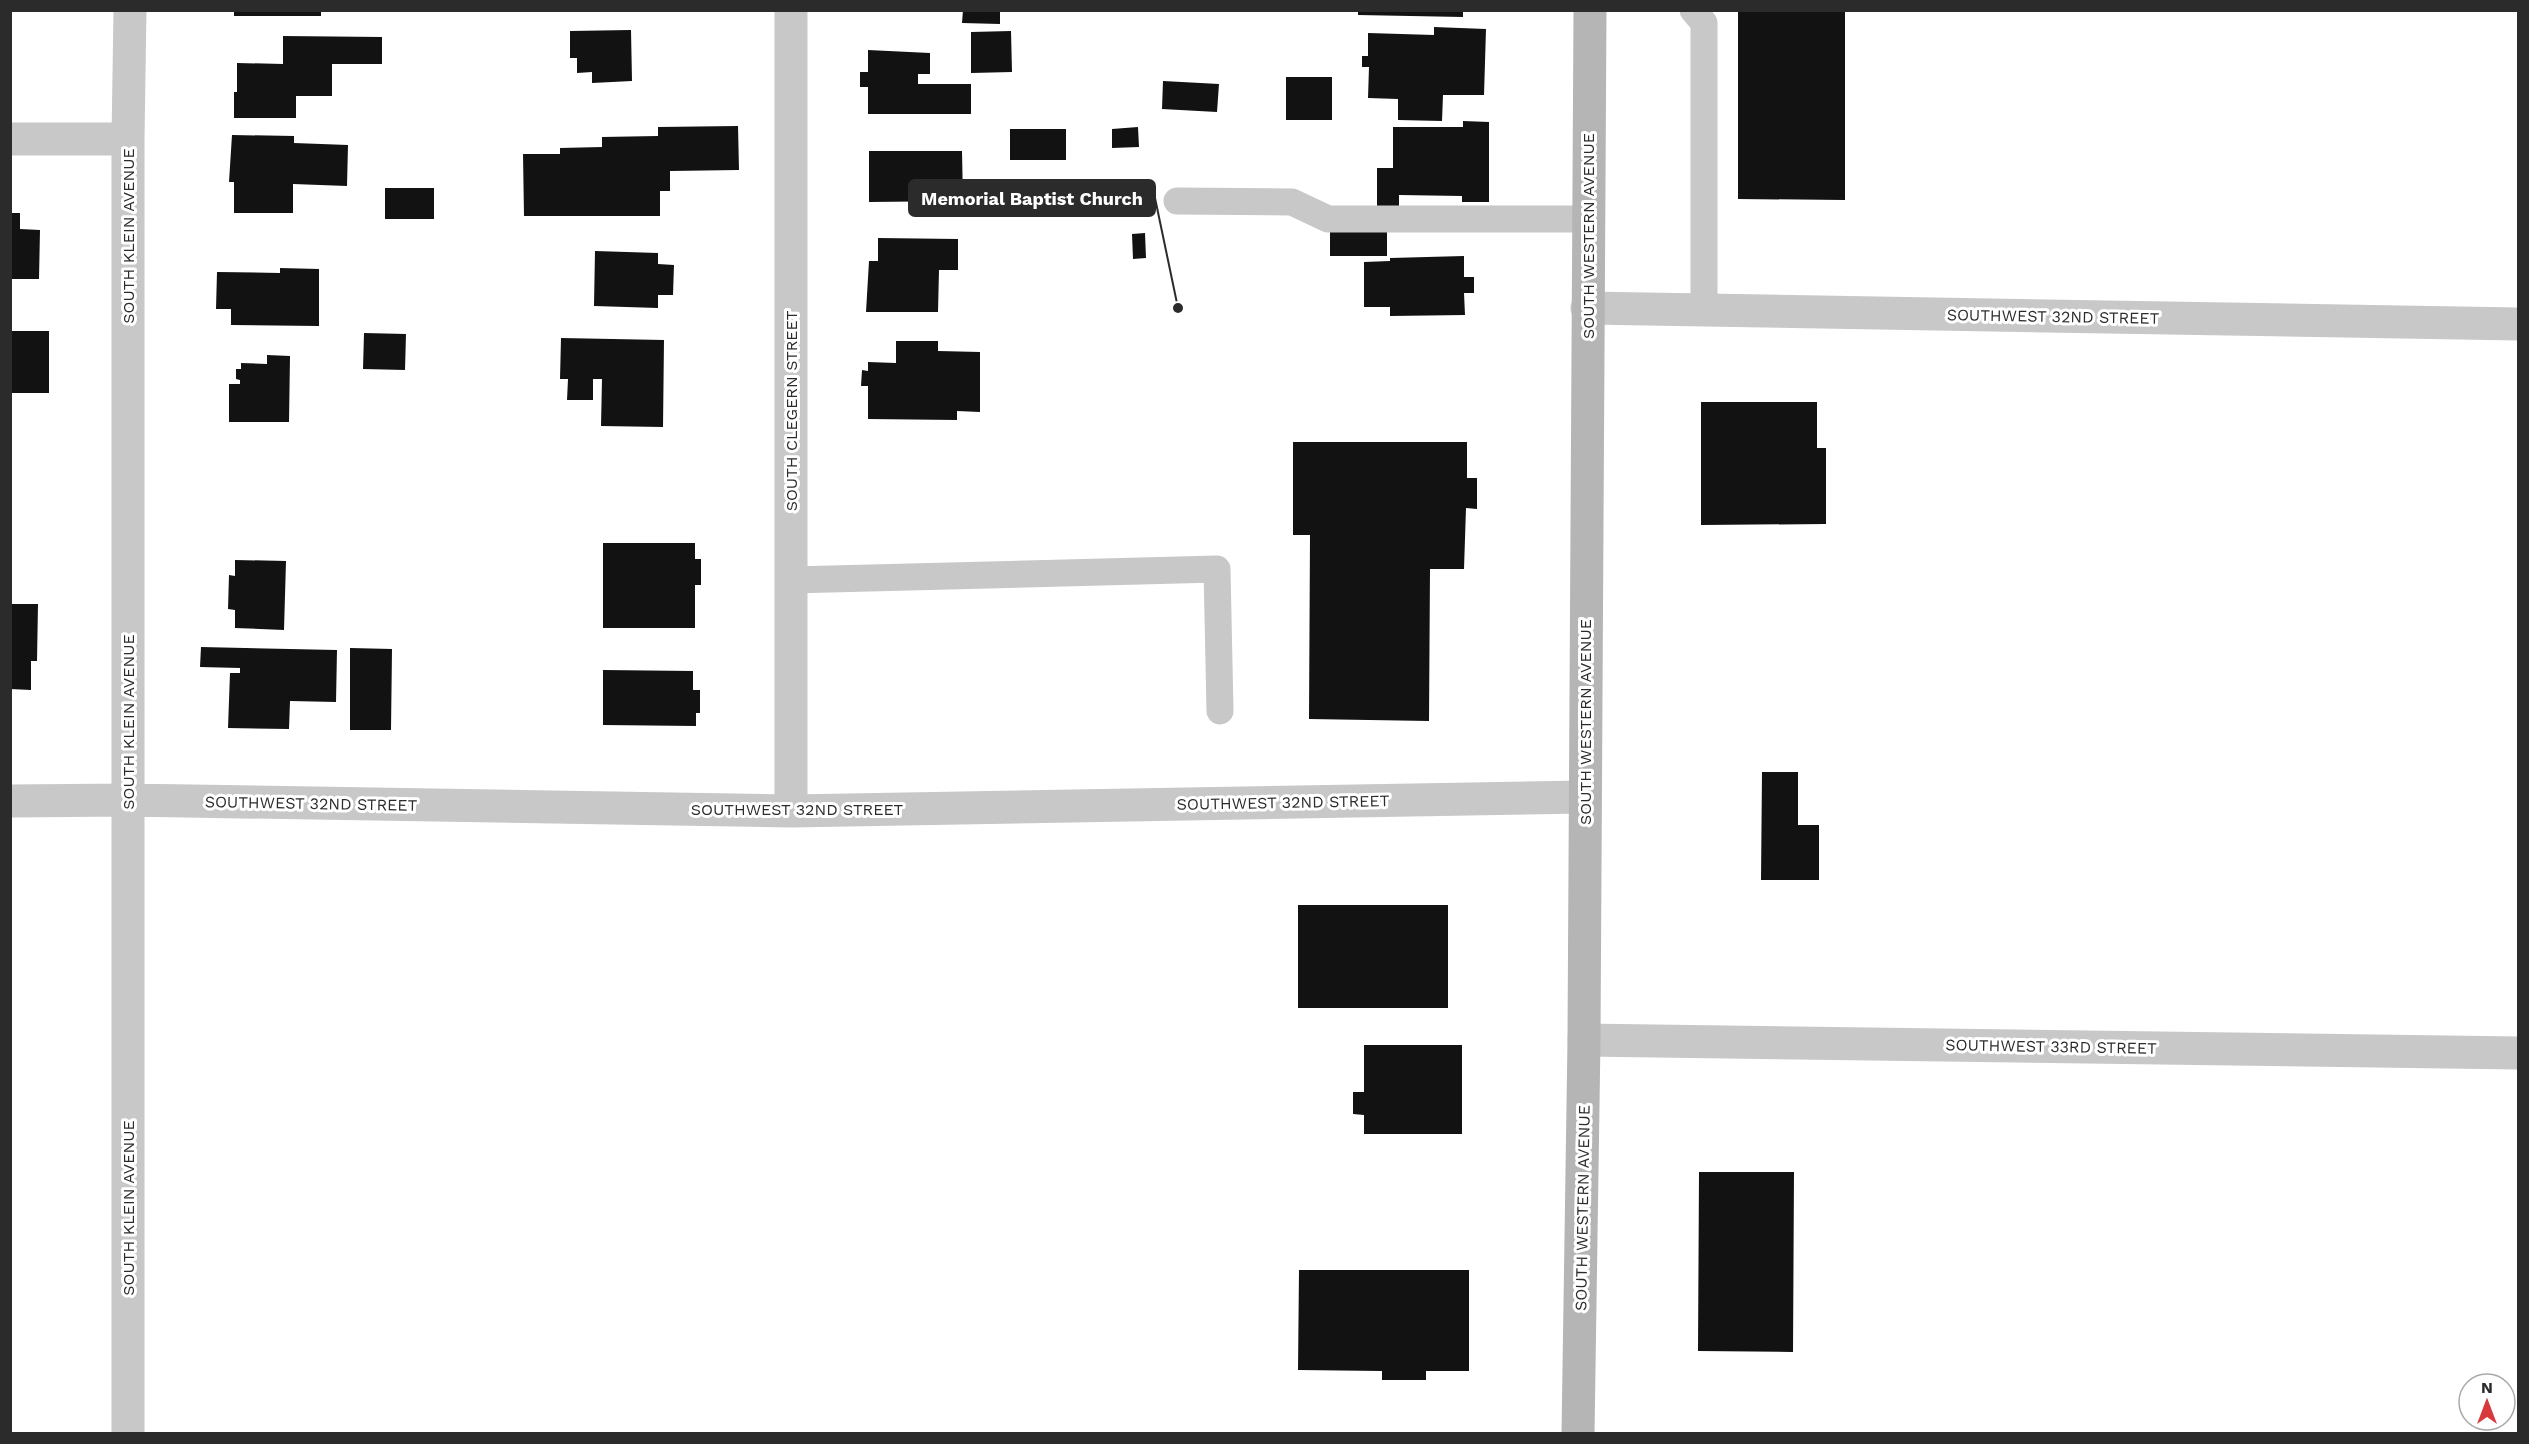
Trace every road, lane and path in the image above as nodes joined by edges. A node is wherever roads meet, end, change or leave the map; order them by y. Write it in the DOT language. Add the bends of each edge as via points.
graph roads {
  1 [pos="130,10"];
  2 [pos="791,10"];
  3 [pos="1590,10"];
  4 [pos="1693,10"];
  5 [pos="10,139"];
  6 [pos="128,139"];
  7 [pos="1178,201"];
  8 [pos="1588,219"];
  9 [pos="1587,308"];
  10 [pos="1704,310"];
  11 [pos="2518,324"];
  12 [pos="791,580"];
  13 [pos="1220,711"];
  14 [pos="1584,797"];
  15 [pos="128,800"];
  16 [pos="10,801"];
  17 [pos="791,811"];
  18 [pos="1584,1040"];
  19 [pos="2518,1053"];
  20 [pos="128,1434"];
  21 [pos="1578,1434"];
  1 -- 6 [label="street, SOUTH KLEIN AVENUE"];
  2 -- 12 [label="street, SOUTH CLEGERN STREET"];
  3 -- 8 [label="main road, SOUTH WESTERN AVENUE"];
  4 -- 10 [label="lane" via="1704,23"];
  5 -- 6 [label="street"];
  6 -- 15 [label="street, SOUTH KLEIN AVENUE"];
  7 -- 8 [label="lane" via="1292,202 1328,219"];
  8 -- 9 [label="main road, SOUTH WESTERN AVENUE"];
  9 -- 10 [label="street, SOUTHWEST 32ND STREET"];
  9 -- 14 [label="main road, SOUTH WESTERN AVENUE"];
  10 -- 11 [label="street, SOUTHWEST 32ND STREET"];
  12 -- 13 [label="lane" via="1217,569"];
  12 -- 17 [label="street, SOUTH CLEGERN STREET"];
  14 -- 17 [label="street, SOUTHWEST 32ND STREET"];
  14 -- 18 [label="main road, SOUTH WESTERN AVENUE"];
  15 -- 16 [label="street, SOUTHWEST 32ND STREET"];
  15 -- 17 [label="street, SOUTHWEST 32ND STREET"];
  15 -- 20 [label="street, SOUTH KLEIN AVENUE"];
  18 -- 19 [label="street, SOUTHWEST 33RD STREET"];
  18 -- 21 [label="main road, SOUTH WESTERN AVENUE"];
}
